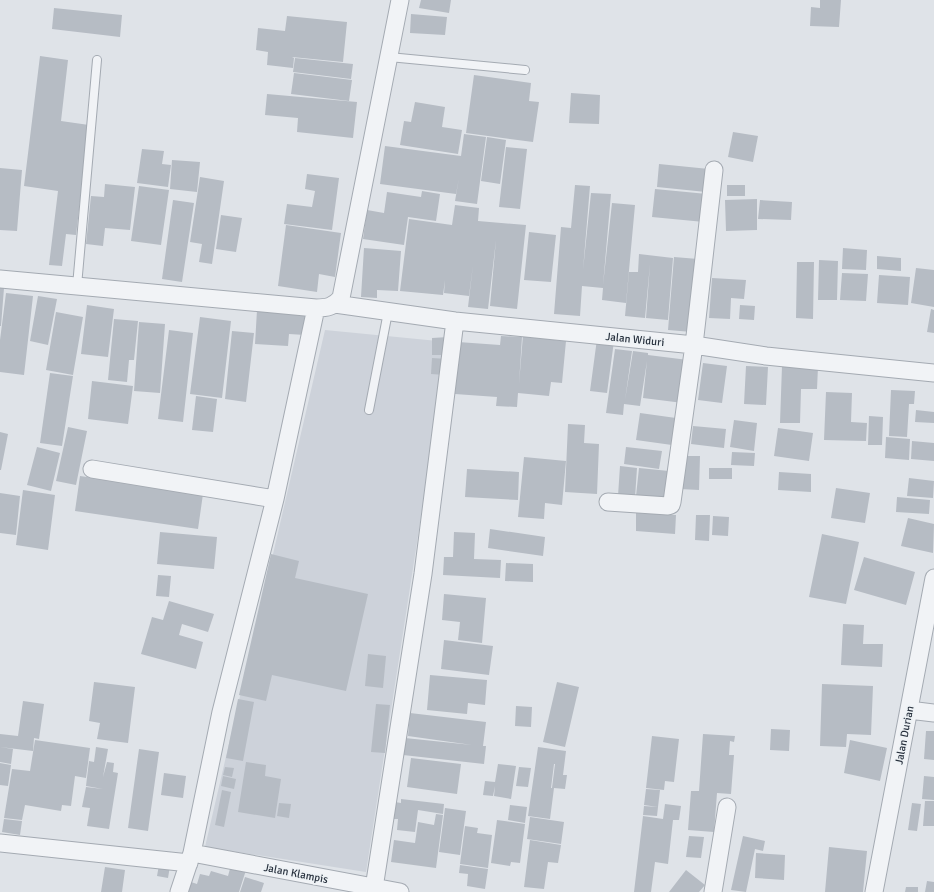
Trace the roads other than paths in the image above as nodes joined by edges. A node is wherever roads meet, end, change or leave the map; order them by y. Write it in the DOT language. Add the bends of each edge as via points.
graph roads {
  1 [pos="400,0"];
  2 [pos="389,57"];
  3 [pos="97,60"];
  4 [pos="525,70"];
  5 [pos="714,170"];
  6 [pos="0,279"];
  7 [pos="77,286"];
  8 [pos="335,304"];
  9 [pos="316,308"];
  10 [pos="388,312"];
  11 [pos="455,321"];
  12 [pos="694,345"];
  13 [pos="934,373"];
  14 [pos="369,410"];
  15 [pos="92,469"];
  16 [pos="276,499"];
  17 [pos="608,502"];
  18 [pos="934,578"];
  19 [pos="908,710"];
  20 [pos="934,713"];
  21 [pos="726,808"];
  22 [pos="0,844"];
  23 [pos="190,858"];
  24 [pos="374,888"];
  25 [pos="180,892"];
  26 [pos="400,892"];
  27 [pos="714,892"];
  28 [pos="874,892"];
  1 -- 2 [label="street"];
  2 -- 4 [label="lane"];
  2 -- 8 [label="street" via="341,298"];
  3 -- 7 [label="lane"];
  5 -- 12 [label="street"];
  6 -- 7 [label="street"];
  7 -- 9 [label="street"];
  8 -- 9 [label="street"];
  8 -- 10 [label="street, Jalan Widuri"];
  9 -- 16 [label="street"];
  10 -- 11 [label="street, Jalan Widuri"];
  10 -- 14 [label="lane"];
  11 -- 12 [label="street, Jalan Widuri"];
  11 -- 24 [label="street" via="423,574"];
  12 -- 13 [label="street, Jalan Widuri" via="766,356"];
  12 -- 17 [label="street" via="671,505"];
  15 -- 16 [label="street"];
  16 -- 23 [label="street" via="221,712"];
  18 -- 19 [label="street, Jalan Durian"];
  19 -- 20 [label="street"];
  19 -- 28 [label="street, Jalan Durian"];
  21 -- 27 [label="street"];
  22 -- 23 [label="street, Jalan Klampis"];
  23 -- 24 [label="street, Jalan Klampis"];
  23 -- 25 [label="street"];
  24 -- 26 [label="street, Jalan Klampis"];
}
